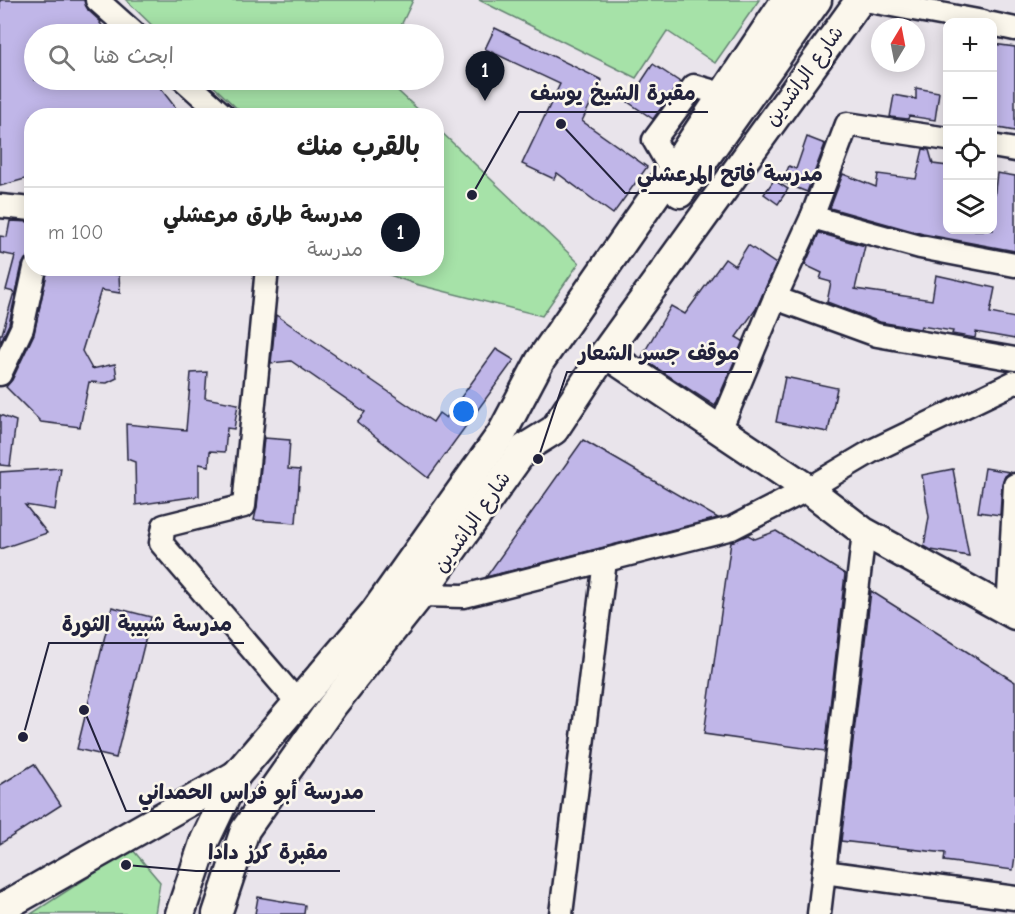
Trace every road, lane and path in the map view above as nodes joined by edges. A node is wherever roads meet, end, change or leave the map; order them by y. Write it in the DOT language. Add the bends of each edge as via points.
graph roads {
  1 [pos="98,0"];
  2 [pos="786,0"];
  3 [pos="817,0"];
  4 [pos="839,0"];
  5 [pos="860,0"];
  6 [pos="865,0"];
  7 [pos="962,18"];
  8 [pos="124,24"];
  9 [pos="997,25"];
  10 [pos="1015,29"];
  11 [pos="195,90"];
  12 [pos="215,108"];
  13 [pos="943,138"];
  14 [pos="997,147"];
  15 [pos="1015,150"];
  16 [pos="0,206"];
  17 [pos="24,208"];
  18 [pos="812,218"];
  19 [pos="640,260"];
  20 [pos="1015,264"];
  21 [pos="33,276"];
  22 [pos="266,276"];
  23 [pos="775,298"];
  24 [pos="605,352"];
  25 [pos="1015,359"];
  26 [pos="0,374"];
  27 [pos="1015,382"];
  28 [pos="720,430"];
  29 [pos="513,441"];
  30 [pos="1015,485"];
  31 [pos="808,489"];
  32 [pos="864,532"];
  33 [pos="605,561"];
  34 [pos="420,595"];
  35 [pos="1012,613"];
  36 [pos="299,704"];
  37 [pos="236,775"];
  38 [pos="824,872"];
  39 [pos="1015,898"];
  40 [pos="0,909"];
  41 [pos="180,914"];
  42 [pos="217,914"];
  43 [pos="561,914"];
  44 [pos="819,914"];
  1 -- 8 [label="street"];
  2 -- 29 [label="main road, شارع الراشدين" via="540,361"];
  3 -- 19 [label="main road"];
  4 -- 19 [label="main road"];
  5 -- 24 [label="main road, شارع الراشدين"];
  6 -- 7 [label="street"];
  9 -- 10 [label="street"];
  11 -- 12 [label="street"];
  13 -- 18 [label="street" via="847,124"];
  14 -- 15 [label="street"];
  16 -- 17 [label="street"];
  18 -- 20 [label="street" via="920,247"];
  18 -- 23 [label="street"];
  19 -- 29 [label="main road" via="593,314"];
  21 -- 26 [label="street" via="22,328"];
  22 -- 36 [label="street" via="244,506 164,526 161,543"];
  23 -- 25 [label="street" via="877,335"];
  23 -- 28 [label="street"];
  24 -- 28 [label="main road"];
  24 -- 29 [label="main road, شارع الراشدين" via="554,430"];
  27 -- 31 [label="street" via="872,452"];
  28 -- 31 [label="main road"];
  29 -- 34 [label="main road, شارع الراشدين"];
  29 -- 36 [label="main road, شارع الراشدين"];
  30 -- 35 [label="street"];
  31 -- 32 [label="main road"];
  31 -- 33 [label="street" via="732,528"];
  32 -- 35 [label="main road"];
  32 -- 38 [label="street"];
  33 -- 34 [label="street" via="464,596"];
  33 -- 43 [label="street"];
  34 -- 42 [label="main road, شارع الراشدين" via="332,706 245,830"];
  36 -- 37 [label="main road, شارع الراشدين"];
  37 -- 40 [label="main road"];
  37 -- 41 [label="main road, شارع الراشدين" via="205,840"];
  38 -- 39 [label="street"];
  38 -- 44 [label="street"];
}
